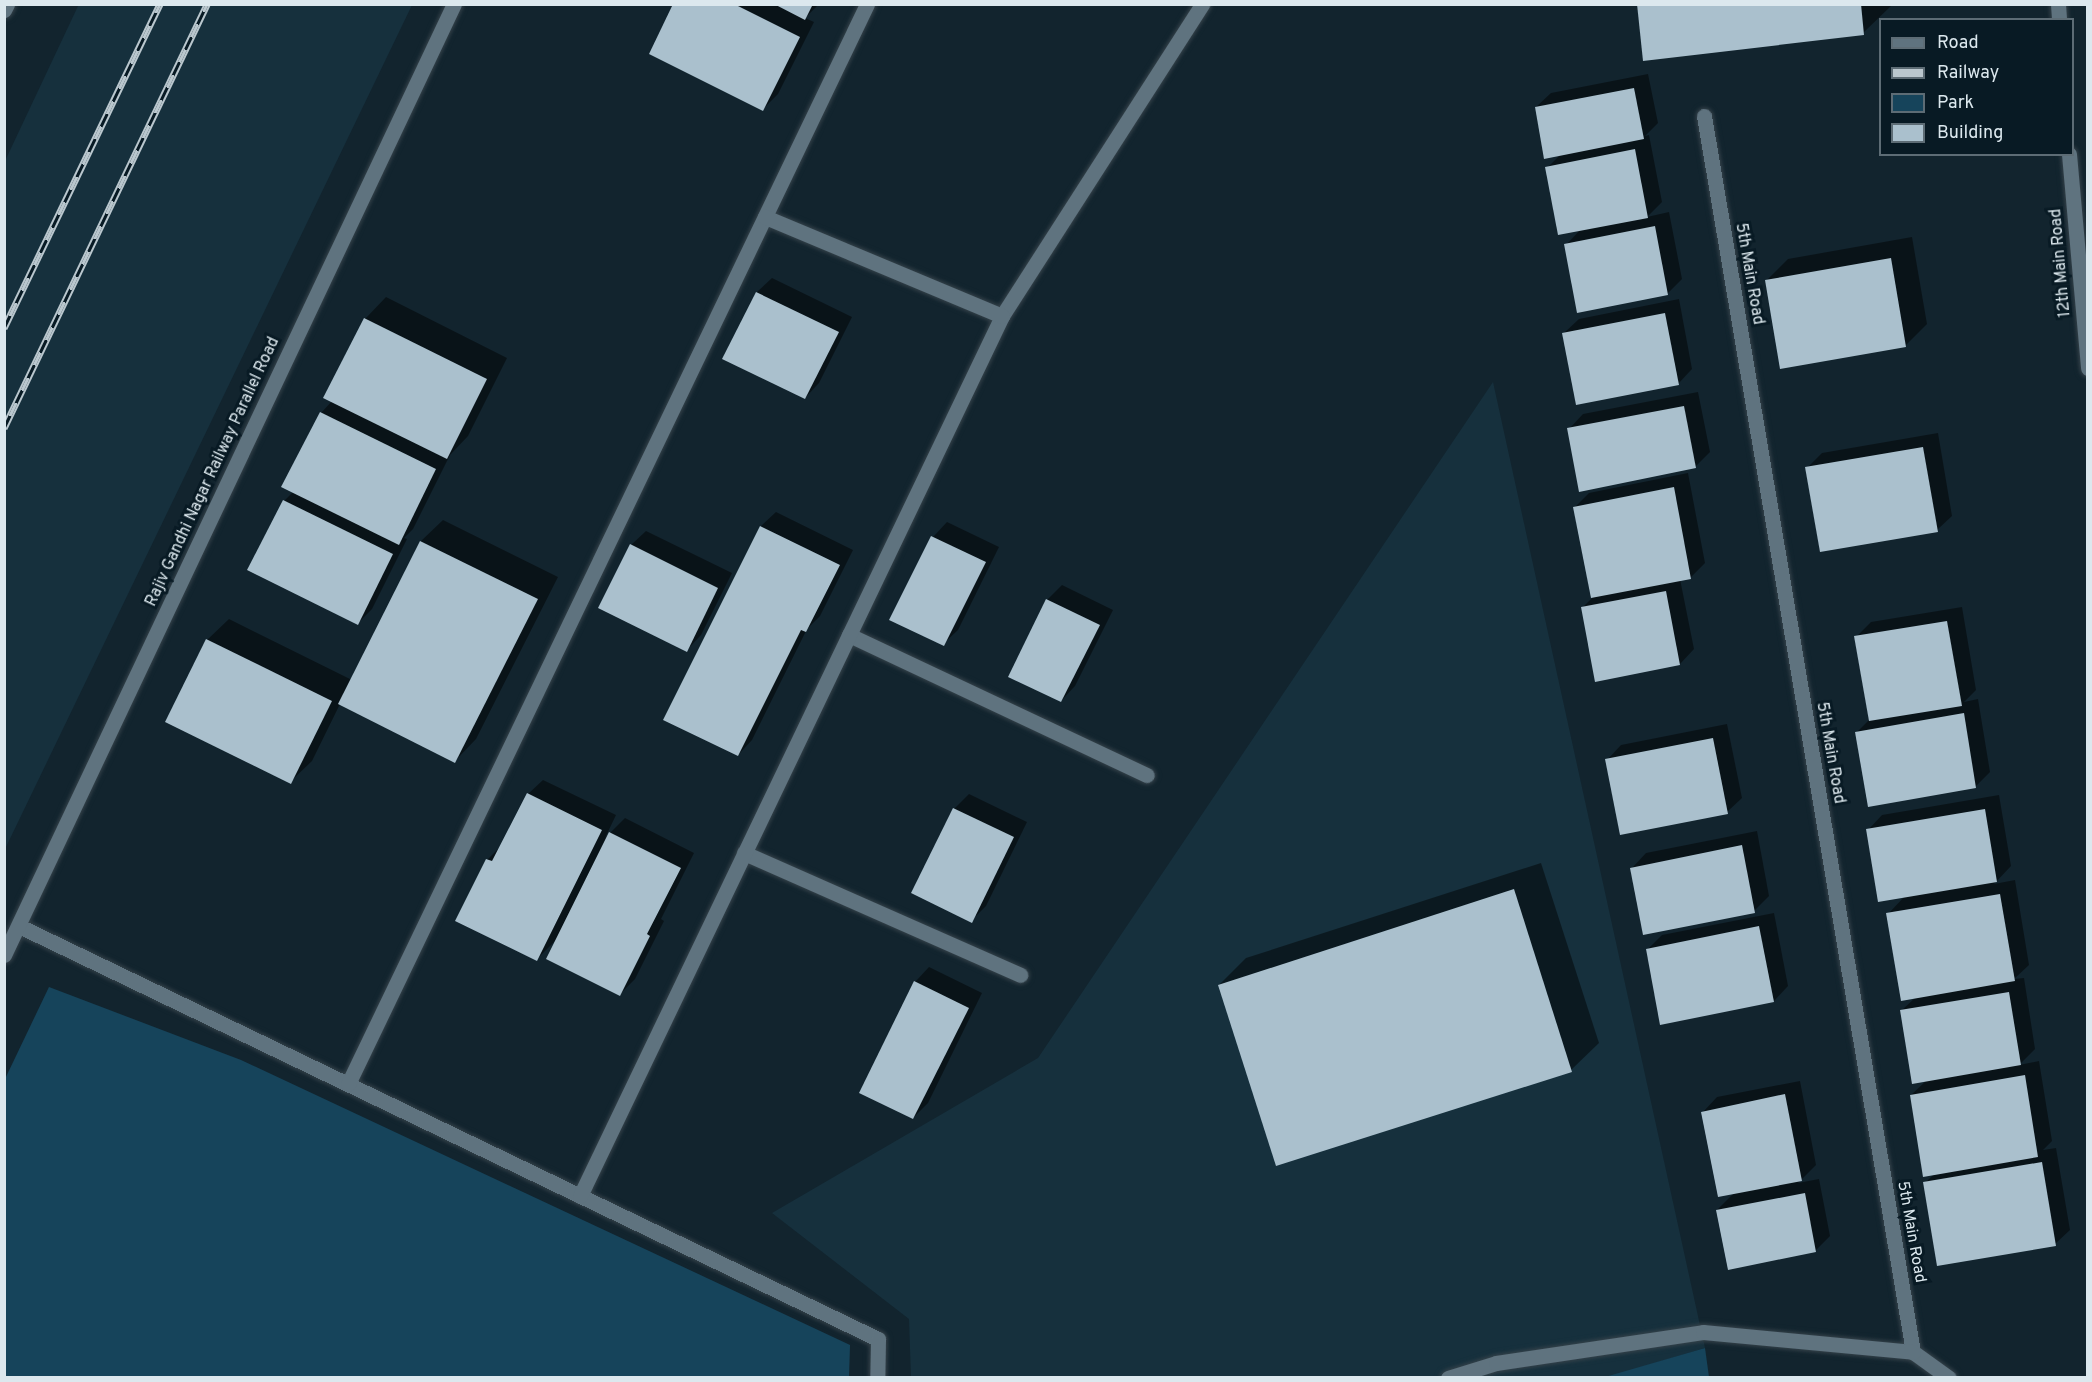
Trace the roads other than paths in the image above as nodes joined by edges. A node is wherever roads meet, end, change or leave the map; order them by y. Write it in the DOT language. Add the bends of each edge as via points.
graph roads {
  1 [pos="7,4"];
  2 [pos="454,4"];
  3 [pos="867,4"];
  4 [pos="1202,4"];
  5 [pos="4,10"];
  6 [pos="1704,116"];
  7 [pos="2070,156"];
  8 [pos="765,217"];
  9 [pos="1002,316"];
  10 [pos="2088,368"];
  11 [pos="849,635"];
  12 [pos="1147,775"];
  13 [pos="744,853"];
  14 [pos="19,926"];
  15 [pos="4,955"];
  16 [pos="1020,975"];
  17 [pos="348,1084"];
  18 [pos="580,1196"];
  19 [pos="1913,1352"];
  20 [pos="877,1377"];
  21 [pos="1448,1377"];
  22 [pos="1949,1377"];
  1 -- 5 [label="street"];
  2 -- 14 [label="street, Rajiv Gandhi Nagar Railway Parallel Road"];
  3 -- 8 [label="street"];
  4 -- 9 [label="street"];
  6 -- 19 [label="street, 5th Main Road"];
  7 -- 10 [label="street, 12th Main Road"];
  8 -- 9 [label="street"];
  8 -- 17 [label="street"];
  9 -- 11 [label="street"];
  11 -- 12 [label="street"];
  11 -- 13 [label="street"];
  13 -- 16 [label="street"];
  13 -- 18 [label="street"];
  14 -- 15 [label="street, Rajiv Gandhi Nagar Railway Parallel Road"];
  14 -- 17 [label="street"];
  17 -- 18 [label="street"];
  18 -- 20 [label="street" via="878,1339"];
  19 -- 21 [label="street" via="1703,1332 1496,1363"];
  19 -- 22 [label="street"];
}
